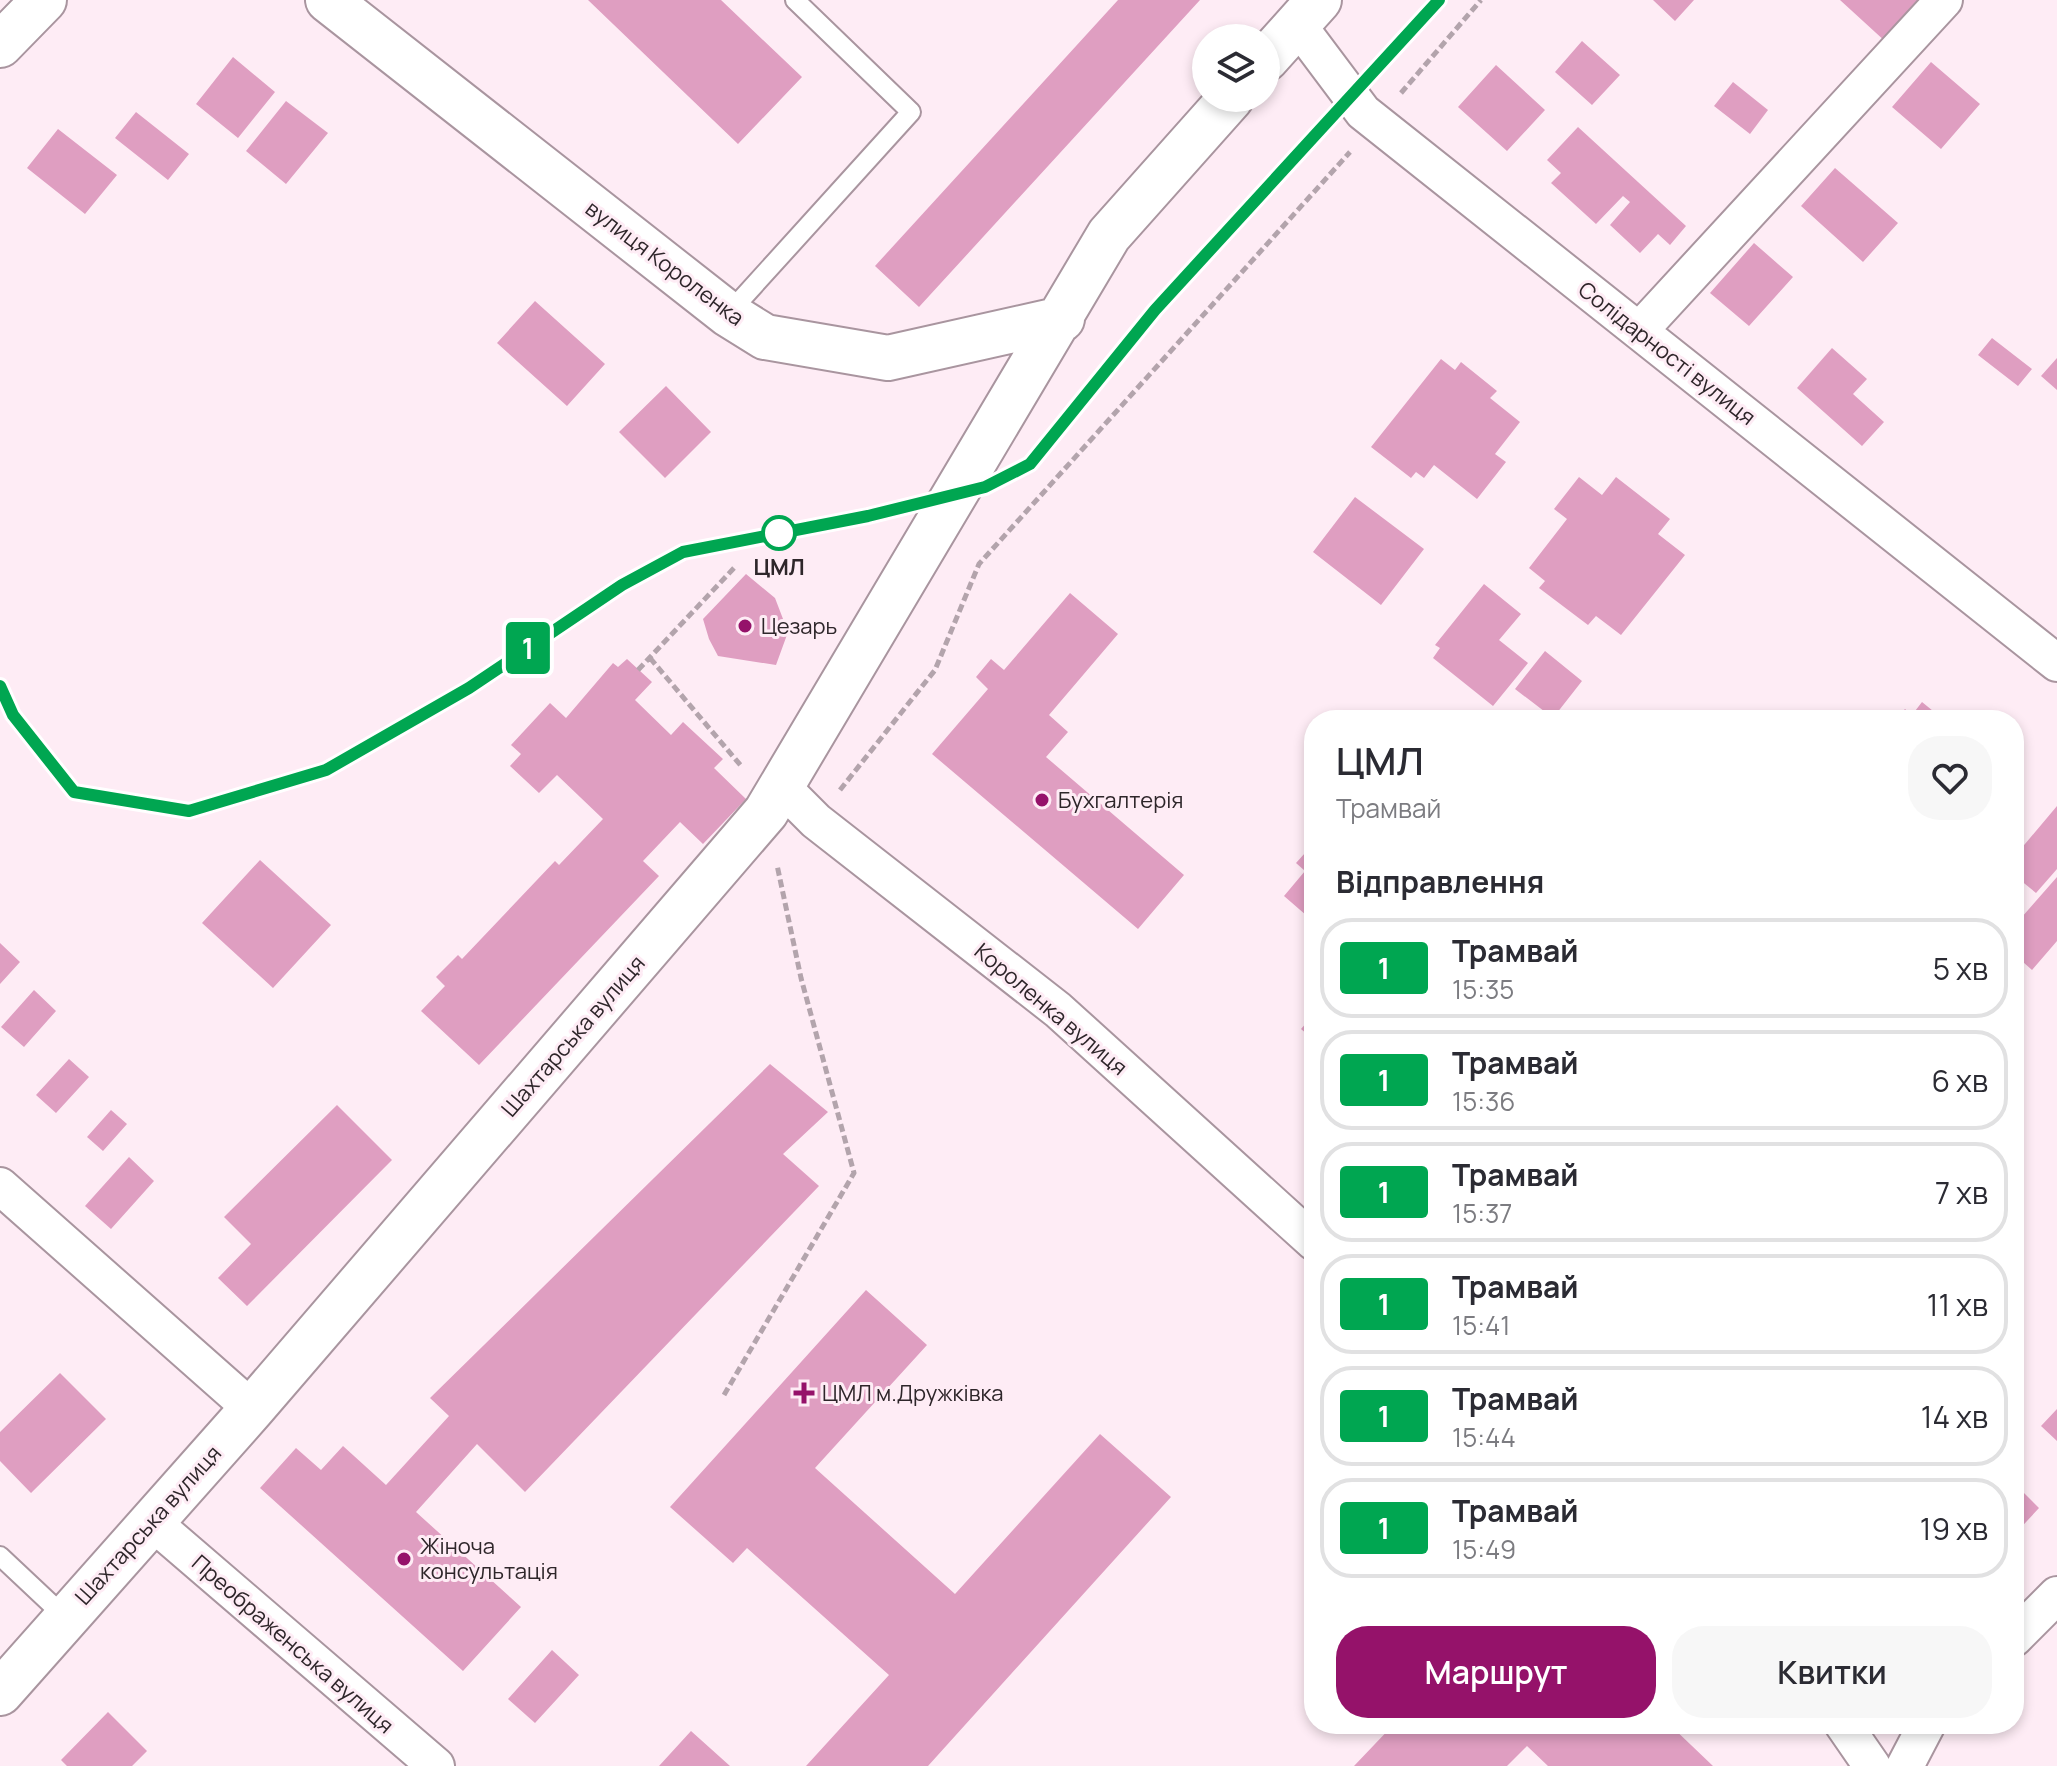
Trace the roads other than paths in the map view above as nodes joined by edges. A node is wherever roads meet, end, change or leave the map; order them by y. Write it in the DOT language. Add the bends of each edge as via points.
graph roads {
  1 [pos="44,0"];
  2 [pos="328,0"];
  3 [pos="795,0"];
  4 [pos="1944,0"];
  5 [pos="1308,12"];
  6 [pos="1280,43"];
  7 [pos="0,45"];
  8 [pos="1219,112"];
  9 [pos="728,314"];
  10 [pos="1062,319"];
  11 [pos="1639,331"];
  12 [pos="2057,663"];
  13 [pos="773,799"];
  14 [pos="0,1186"];
  15 [pos="1304,1233"];
  16 [pos="252,1409"];
  17 [pos="151,1521"];
  18 [pos="0,1556"];
  19 [pos="2057,1595"];
  20 [pos="66,1618"];
  21 [pos="2024,1628"];
  22 [pos="0,1693"];
  23 [pos="1850,1734"];
  24 [pos="1922,1734"];
  25 [pos="436,1766"];
  26 [pos="1872,1766"];
  27 [pos="1905,1766"];
  1 -- 7 [label="street"];
  2 -- 9 [label="street, вулиця Короленка"];
  3 -- 9 [label="lane" via="911,112"];
  4 -- 11 [label="street"];
  5 -- 6 [label="street"];
  5 -- 11 [label="street, Солідарності вулиця" via="1363,112"];
  8 -- 10 [label="street, Шахтарська вулиця" via="1109,235"];
  9 -- 10 [label="street, вулиця Короленка" via="765,337 888,358"];
  10 -- 13 [label="street, Шахтарська вулиця"];
  11 -- 12 [label="street, Солідарності вулиця"];
  13 -- 15 [label="street, Короленка вулиця" via="816,821 1058,1010"];
  13 -- 16 [label="street, Шахтарська вулиця"];
  14 -- 16 [label="street"];
  16 -- 17 [label="street, Шахтарська вулиця"];
  17 -- 20 [label="street, Шахтарська вулиця"];
  17 -- 25 [label="street, Преображенська вулиця"];
  18 -- 20 [label="lane"];
  19 -- 21 [label="street"];
  20 -- 22 [label="street, Шахтарська вулиця"];
  23 -- 26 [label="street"];
  24 -- 27 [label="street"];
}
